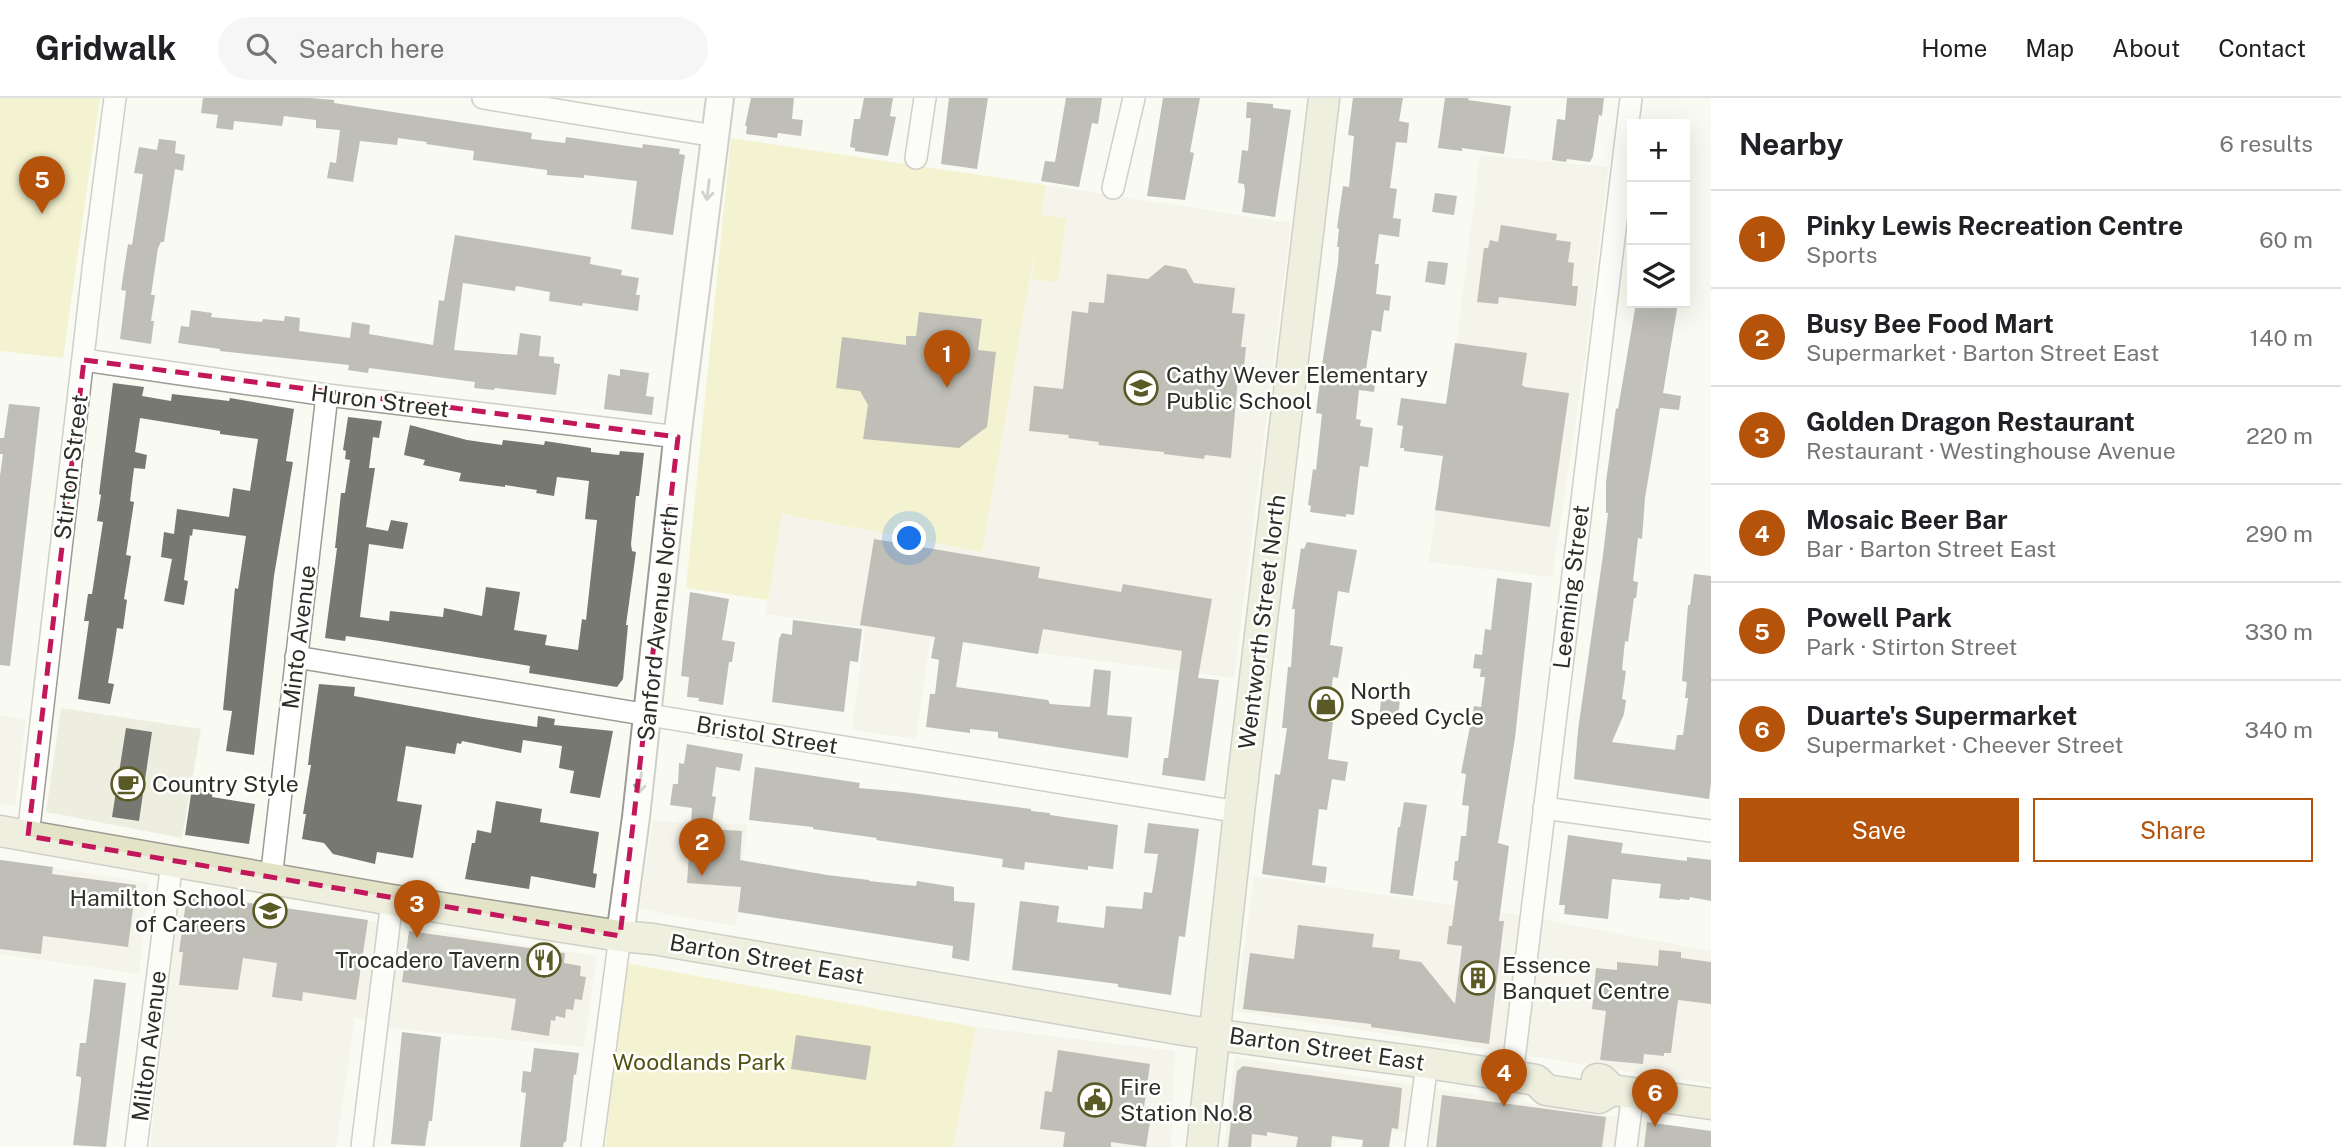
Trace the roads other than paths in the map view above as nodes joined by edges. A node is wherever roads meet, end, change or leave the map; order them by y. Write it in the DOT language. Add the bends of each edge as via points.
graph roads {
  1 [pos="115,98"];
  2 [pos="483,98"];
  3 [pos="720,98"];
  4 [pos="925,98"];
  5 [pos="1133,98"];
  6 [pos="1324,98"];
  7 [pos="1631,98"];
  8 [pos="715,136"];
  9 [pos="916,158"];
  10 [pos="1114,188"];
  11 [pos="84,360"];
  12 [pos="327,395"];
  13 [pos="678,437"];
  14 [pos="296,657"];
  15 [pos="648,716"];
  16 [pos="1544,808"];
  17 [pos="1239,812"];
  18 [pos="1711,831"];
  19 [pos="14,834"];
  20 [pos="172,862"];
  21 [pos="271,878"];
  22 [pos="392,900"];
  23 [pos="620,936"];
  24 [pos="1215,1034"];
  25 [pos="1427,1063"];
  26 [pos="1524,1078"];
  27 [pos="1622,1091"];
  28 [pos="1711,1104"];
  29 [pos="136,1147"];
  30 [pos="362,1147"];
  31 [pos="593,1147"];
  32 [pos="1202,1147"];
  33 [pos="1416,1147"];
  34 [pos="1626,1147"];
  1 -- 11 [label="street, Stirton Street"];
  2 -- 8 [label="street"];
  3 -- 8 [label="street, Sanford Avenue North"];
  4 -- 9 [label="street"];
  5 -- 10 [label="street"];
  6 -- 17 [label="main road, Wentworth Street North"];
  7 -- 16 [label="street, Leeming Street"];
  8 -- 13 [label="street, Sanford Avenue North, one-way"];
  11 -- 12 [label="street, Huron Street"];
  11 -- 19 [label="street, Stirton Street"];
  12 -- 13 [label="street, Huron Street"];
  12 -- 14 [label="street, Minto Avenue"];
  13 -- 15 [label="street, Sanford Avenue North"];
  14 -- 15 [label="street, Bristol Street"];
  14 -- 21 [label="street, Minto Avenue"];
  15 -- 17 [label="street, Bristol Street"];
  15 -- 23 [label="street, Sanford Avenue North, one-way"];
  16 -- 18 [label="street"];
  16 -- 26 [label="street, Leeming Street"];
  17 -- 24 [label="main road, Wentworth Street North"];
  19 -- 20 [label="main road, Barton Street East"];
  20 -- 21 [label="main road, Barton Street East"];
  20 -- 29 [label="street, Milton Avenue"];
  21 -- 22 [label="main road, Barton Street East"];
  22 -- 23 [label="main road, Barton Street East"];
  22 -- 30 [label="street"];
  23 -- 24 [label="main road, Barton Street East"];
  23 -- 31 [label="street, Sanford Avenue North"];
  24 -- 25 [label="main road, Barton Street East"];
  24 -- 32 [label="main road, Wentworth Street North"];
  25 -- 26 [label="main road, Barton Street East"];
  25 -- 33 [label="street"];
  26 -- 27 [label="main road, Barton Street East" via="1549,1072 1602,1080"];
  27 -- 28 [label="main road, Barton Street East"];
  27 -- 34 [label="street"];
}
